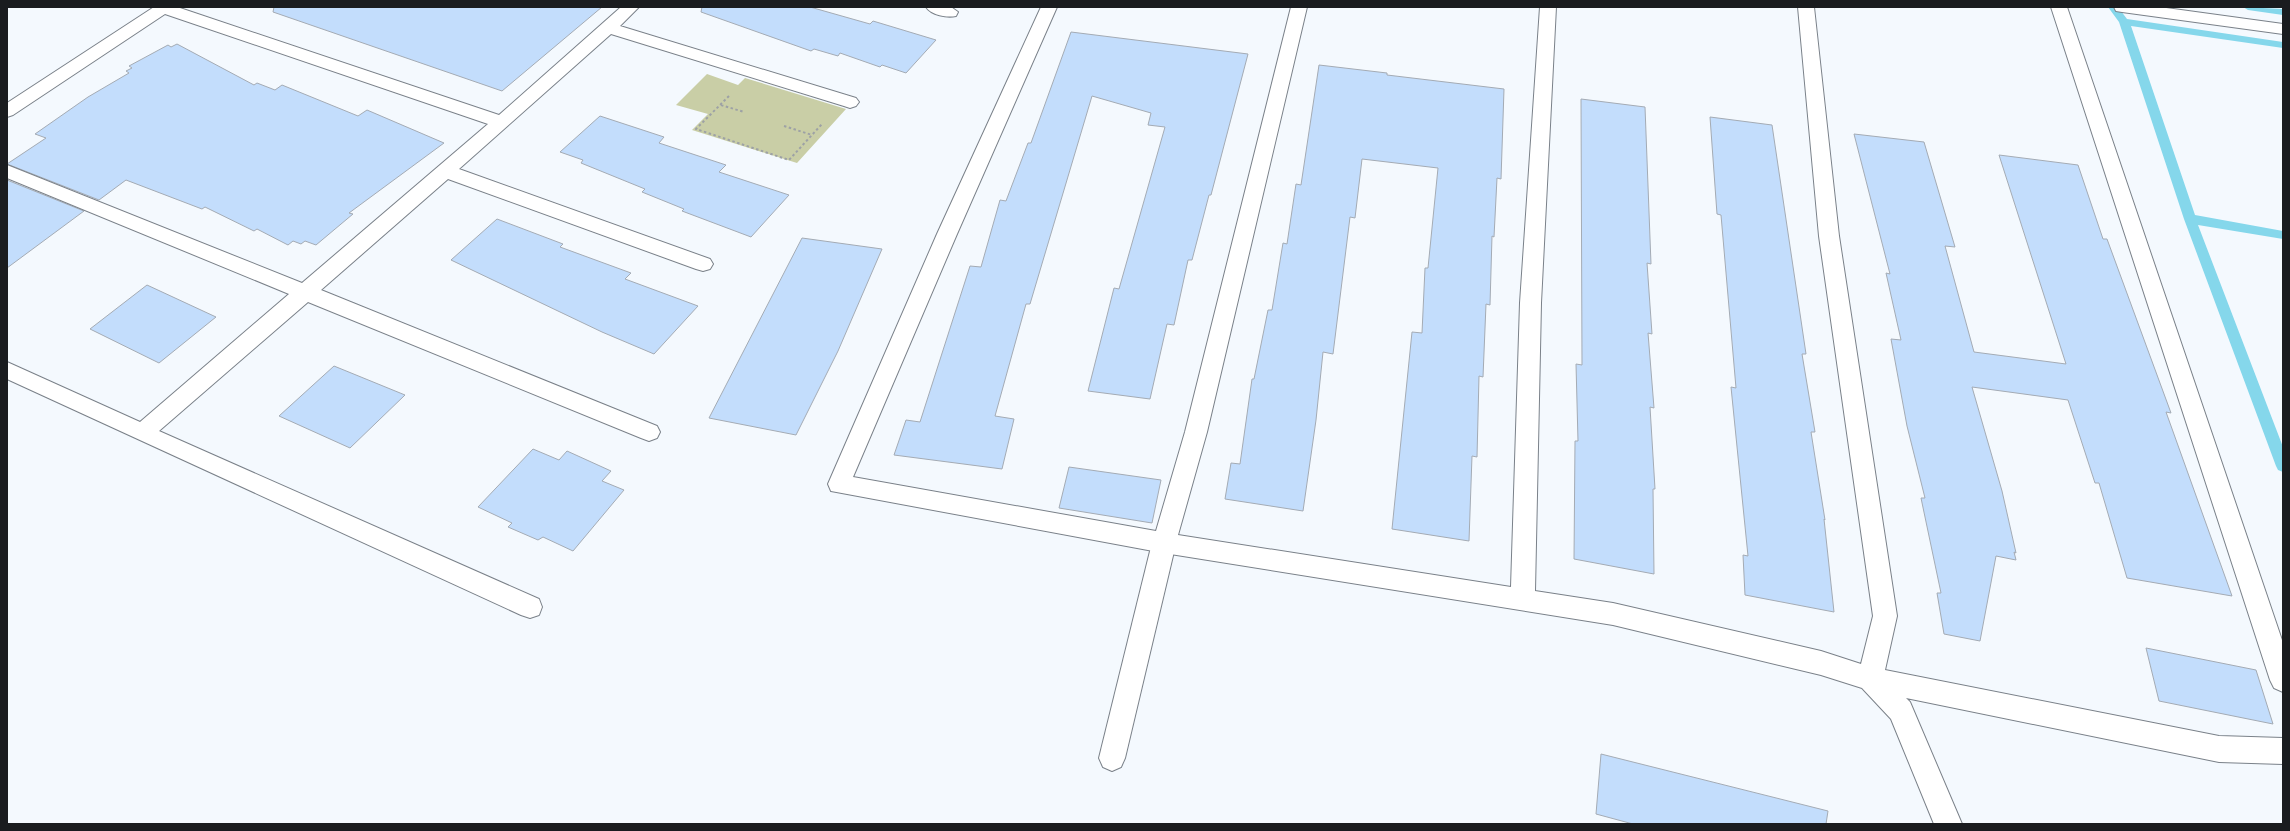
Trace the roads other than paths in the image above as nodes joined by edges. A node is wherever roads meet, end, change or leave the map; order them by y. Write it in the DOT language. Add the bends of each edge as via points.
graph roads {
  1 [pos="631,7"];
  2 [pos="934,7"];
  3 [pos="1049,7"];
  4 [pos="1299,7"];
  5 [pos="1548,7"];
  6 [pos="1806,7"];
  7 [pos="2059,7"];
  8 [pos="2122,7"];
  9 [pos="164,8"];
  10 [pos="950,12"];
  11 [pos="608,28"];
  12 [pos="2283,29"];
  13 [pos="847,101"];
  14 [pos="7,111"];
  15 [pos="502,122"];
  16 [pos="7,171"];
  17 [pos="446,171"];
  18 [pos="703,264"];
  19 [pos="7,370"];
  20 [pos="649,432"];
  21 [pos="142,433"];
  22 [pos="1164,543"];
  23 [pos="1523,600"];
  24 [pos="530,607"];
  25 [pos="1870,679"];
  26 [pos="2283,680"];
  27 [pos="2283,751"];
  28 [pos="1112,758"];
  29 [pos="1948,824"];
  1 -- 11 [label="street"];
  2 -- 10 [label="street"];
  3 -- 22 [label="street" via="838,484"];
  4 -- 22 [label="street" via="1196,432"];
  5 -- 23 [label="street" via="1524,454"];
  6 -- 25 [label="street" via="1829,236 1885,616"];
  7 -- 26 [label="street"];
  8 -- 12 [label="street"];
  9 -- 14 [label="street"];
  9 -- 15 [label="street"];
  11 -- 13 [label="street"];
  11 -- 15 [label="street"];
  15 -- 17 [label="street"];
  16 -- 20 [label="street"];
  17 -- 18 [label="street"];
  17 -- 21 [label="street"];
  19 -- 21 [label="street"];
  21 -- 24 [label="street"];
  22 -- 23 [label="street"];
  22 -- 28 [label="street"];
  23 -- 25 [label="street" via="1613,614 1821,663"];
  25 -- 27 [label="street" via="2219,749"];
  25 -- 29 [label="street" via="1901,711"];
}
